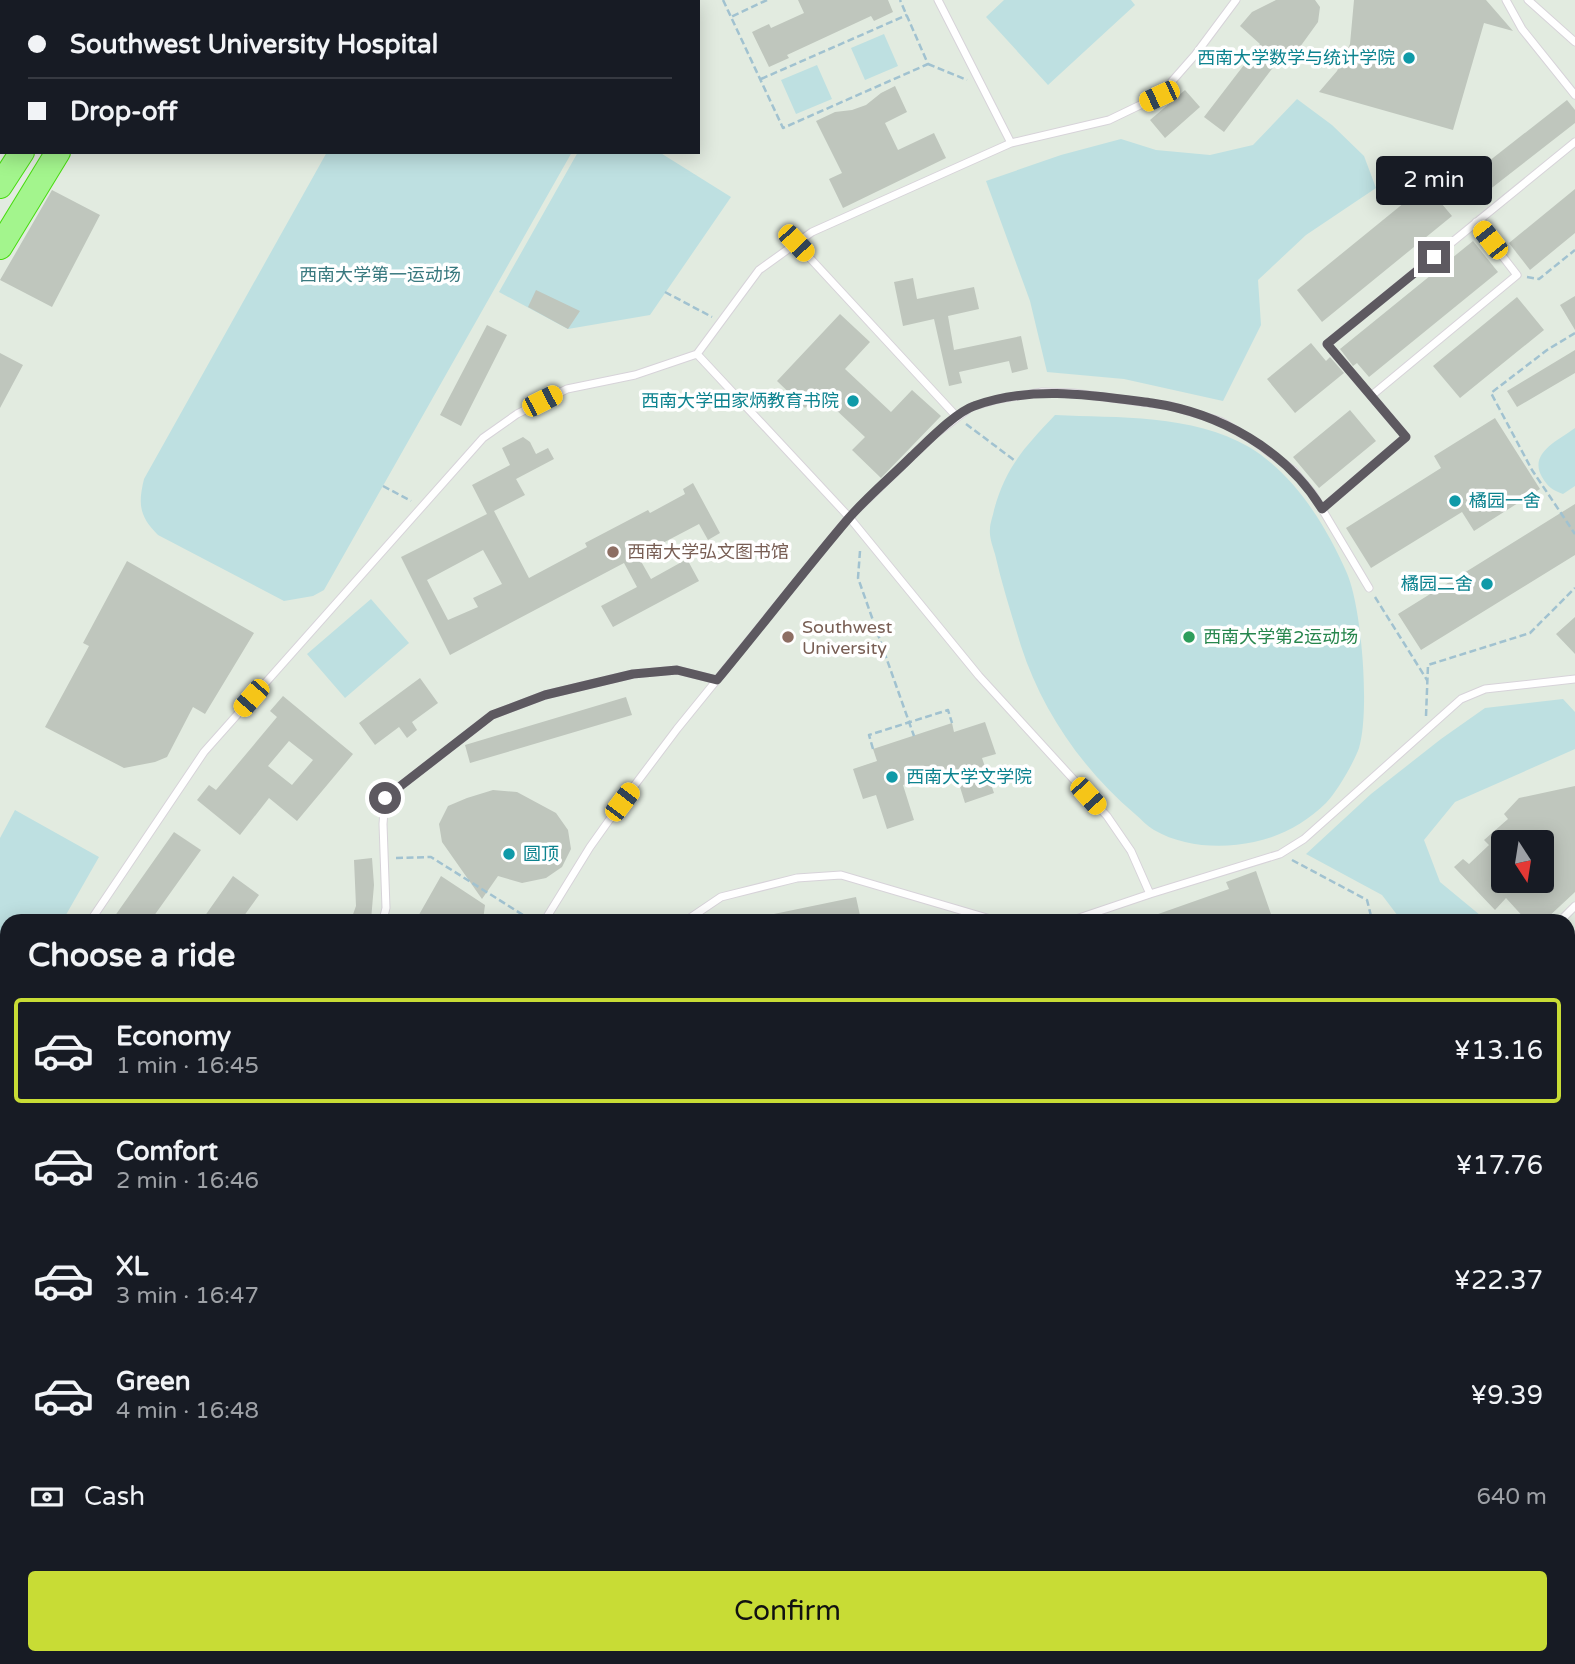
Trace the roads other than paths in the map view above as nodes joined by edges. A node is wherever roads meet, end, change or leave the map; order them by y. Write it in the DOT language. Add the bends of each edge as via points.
graph roads {
  1 [pos="939,0"];
  2 [pos="1236,0"];
  3 [pos="1506,0"];
  4 [pos="1528,0"];
  5 [pos="1575,42"];
  6 [pos="1575,95"];
  7 [pos="1575,142"];
  8 [pos="1011,144"];
  9 [pos="21,154"];
  10 [pos="57,154"];
  11 [pos="0,187"];
  12 [pos="1476,222"];
  13 [pos="796,243"];
  14 [pos="0,247"];
  15 [pos="697,355"];
  16 [pos="1371,396"];
  17 [pos="957,417"];
  18 [pos="1322,509"];
  19 [pos="849,517"];
  20 [pos="1369,588"];
  21 [pos="1575,679"];
  22 [pos="717,680"];
  23 [pos="1150,894"];
  24 [pos="95,914"];
  25 [pos="384,914"];
  26 [pos="549,914"];
  27 [pos="696,914"];
  28 [pos="974,914"];
  29 [pos="1091,914"];
  1 -- 8 [label="lane"];
  2 -- 8 [label="lane" via="1159,96 1109,120"];
  3 -- 6 [label="lane" via="1522,29"];
  4 -- 5 [label="lane"];
  7 -- 12 [label="lane"];
  8 -- 13 [label="lane"];
  9 -- 11 [label="highway"];
  10 -- 14 [label="highway"];
  12 -- 16 [label="lane" via="1517,275"];
  12 -- 16 [label="lane" via="1327,344"];
  13 -- 15 [label="lane" via="759,270"];
  13 -- 17 [label="lane"];
  15 -- 19 [label="lane"];
  15 -- 24 [label="lane" via="635,375 567,388 483,438 204,752"];
  16 -- 18 [label="lane" via="1406,437"];
  17 -- 18 [label="lane" via="971,407 1042,392 1171,406 1220,421 1254,441 1293,470"];
  17 -- 19 [label="lane"];
  18 -- 20 [label="lane"];
  19 -- 22 [label="lane"];
  19 -- 23 [label="lane" via="979,676 1107,816 1131,850"];
  21 -- 23 [label="lane" via="1485,689 1461,699 1304,839 1280,854"];
  22 -- 25 [label="lane" via="677,670 633,674 545,695 492,715 385,798"];
  22 -- 26 [label="lane" via="622,802"];
  23 -- 29 [label="lane"];
  27 -- 28 [label="lane" via="721,897 797,878 841,875"];
}
